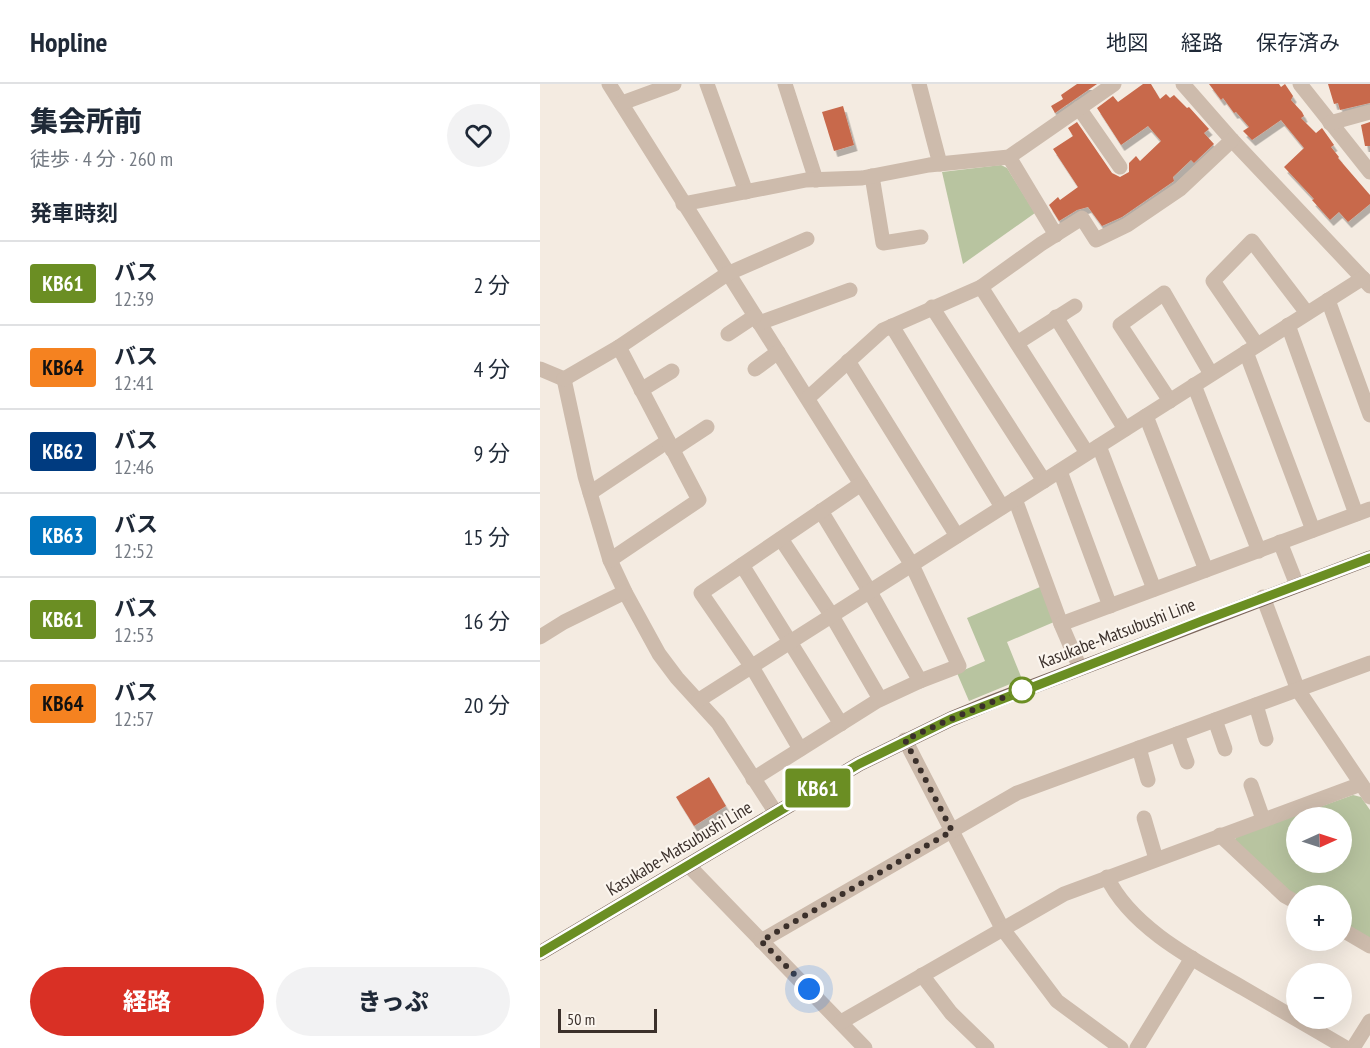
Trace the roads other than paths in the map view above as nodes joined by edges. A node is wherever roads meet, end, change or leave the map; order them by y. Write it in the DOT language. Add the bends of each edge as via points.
graph roads {
  1 [pos="609,84"];
  2 [pos="674,84"];
  3 [pos="707,84"];
  4 [pos="785,84"];
  5 [pos="919,84"];
  6 [pos="1114,84"];
  7 [pos="1183,84"];
  8 [pos="1300,84"];
  9 [pos="622,104"];
  10 [pos="1079,108"];
  11 [pos="1370,112"];
  12 [pos="1330,123"];
  13 [pos="1232,140"];
  14 [pos="1009,157"];
  15 [pos="940,164"];
  16 [pos="1120,167"];
  17 [pos="1370,172"];
  18 [pos="872,176"];
  19 [pos="816,180"];
  20 [pos="746,192"];
  21 [pos="683,204"];
  22 [pos="1056,235"];
  23 [pos="921,237"];
  24 [pos="807,239"];
  25 [pos="727,274"];
  26 [pos="1367,282"];
  27 [pos="981,287"];
  28 [pos="850,290"];
  29 [pos="1328,300"];
  30 [pos="1075,306"];
  31 [pos="933,307"];
  32 [pos="1307,314"];
  33 [pos="1056,318"];
  34 [pos="757,320"];
  35 [pos="1288,325"];
  36 [pos="892,326"];
  37 [pos="728,334"];
  38 [pos="1017,343"];
  39 [pos="619,347"];
  40 [pos="1252,349"];
  41 [pos="778,352"];
  42 [pos="848,361"];
  43 [pos="540,369"];
  44 [pos="755,369"];
  45 [pos="672,371"];
  46 [pos="1211,374"];
  47 [pos="564,379"];
  48 [pos="1194,385"];
  49 [pos="641,390"];
  50 [pos="808,398"];
  51 [pos="1170,401"];
  52 [pos="1370,415"];
  53 [pos="1146,416"];
  54 [pos="707,427"];
  55 [pos="1125,429"];
  56 [pos="670,445"];
  57 [pos="1093,449"];
  58 [pos="1060,471"];
  59 [pos="1044,481"];
  60 [pos="861,484"];
  61 [pos="590,493"];
  62 [pos="1009,503"];
  63 [pos="820,512"];
  64 [pos="1363,512"];
  65 [pos="1313,530"];
  66 [pos="957,536"];
  67 [pos="781,538"];
  68 [pos="1280,542"];
  69 [pos="1258,550"];
  70 [pos="1370,558"];
  71 [pos="610,560"];
  72 [pos="742,565"];
  73 [pos="912,565"];
  74 [pos="1206,570"];
  75 [pos="1297,585"];
  76 [pos="1154,589"];
  77 [pos="625,592"];
  78 [pos="870,592"];
  79 [pos="1263,597"];
  80 [pos="1110,606"];
  81 [pos="832,616"];
  82 [pos="1062,624"];
  83 [pos="540,637"];
  84 [pos="790,642"];
  85 [pos="1370,663"];
  86 [pos="752,667"];
  87 [pos="1080,668"];
  88 [pos="920,681"];
  89 [pos="1298,690"];
  90 [pos="880,699"];
  91 [pos="699,700"];
  92 [pos="1256,705"];
  93 [pos="1215,720"];
  94 [pos="841,724"];
  95 [pos="1177,734"];
  96 [pos="1266,739"];
  97 [pos="905,740"];
  98 [pos="1138,748"];
  99 [pos="800,749"];
  100 [pos="1225,749"];
  101 [pos="1187,762"];
  102 [pos="753,779"];
  103 [pos="1148,780"];
  104 [pos="1361,784"];
  105 [pos="1251,785"];
  106 [pos="1370,797"];
  107 [pos="776,813"];
  108 [pos="1144,818"];
  109 [pos="1263,819"];
  110 [pos="952,831"];
  111 [pos="1220,835"];
  112 [pos="1156,859"];
  113 [pos="688,865"];
  114 [pos="1107,877"];
  115 [pos="1286,897"];
  116 [pos="1002,928"];
  117 [pos="1352,935"];
  118 [pos="761,941"];
  119 [pos="1370,946"];
  120 [pos="540,953"];
  121 [pos="1192,958"];
  122 [pos="922,975"];
  123 [pos="1370,1021"];
  124 [pos="841,1022"];
  125 [pos="865,1048"];
  126 [pos="987,1048"];
  127 [pos="1121,1048"];
  128 [pos="1137,1048"];
  129 [pos="1346,1048"];
  130 [pos="1353,1048"];
  1 -- 9 [label="street"];
  2 -- 9 [label="street"];
  3 -- 20 [label="street"];
  4 -- 19 [label="street"];
  5 -- 15 [label="street"];
  6 -- 10 [label="street"];
  7 -- 13 [label="street"];
  8 -- 12 [label="street"];
  9 -- 21 [label="street"];
  10 -- 14 [label="street"];
  10 -- 16 [label="street"];
  11 -- 12 [label="street"];
  12 -- 17 [label="street"];
  13 -- 22 [label="street" via="1180,189 1126,225 1096,240 1082,218"];
  13 -- 26 [label="street"];
  14 -- 15 [label="street"];
  14 -- 22 [label="street"];
  15 -- 18 [label="street"];
  18 -- 19 [label="street"];
  18 -- 23 [label="street" via="883,243"];
  19 -- 20 [label="street"];
  20 -- 21 [label="street"];
  21 -- 25 [label="street"];
  22 -- 27 [label="street"];
  24 -- 25 [label="street"];
  25 -- 34 [label="street"];
  25 -- 39 [label="street"];
  26 -- 29 [label="street"];
  27 -- 31 [label="street"];
  27 -- 38 [label="street"];
  28 -- 34 [label="street"];
  29 -- 32 [label="street"];
  29 -- 52 [label="street"];
  30 -- 33 [label="street"];
  31 -- 36 [label="street"];
  31 -- 59 [label="street"];
  32 -- 35 [label="street"];
  32 -- 40 [label="street" via="1252,241 1213,281"];
  33 -- 38 [label="street"];
  33 -- 55 [label="street"];
  34 -- 37 [label="street"];
  34 -- 41 [label="street"];
  35 -- 40 [label="street"];
  35 -- 64 [label="street"];
  36 -- 42 [label="street"];
  36 -- 62 [label="street"];
  38 -- 57 [label="street"];
  39 -- 47 [label="street"];
  39 -- 49 [label="street"];
  40 -- 46 [label="street"];
  40 -- 65 [label="street"];
  41 -- 44 [label="street"];
  41 -- 50 [label="street"];
  42 -- 50 [label="street"];
  42 -- 66 [label="street"];
  43 -- 47 [label="street"];
  45 -- 49 [label="street"];
  46 -- 48 [label="street"];
  46 -- 51 [label="street" via="1164,293 1120,325"];
  47 -- 61 [label="street"];
  48 -- 51 [label="street"];
  48 -- 69 [label="street"];
  49 -- 56 [label="street"];
  50 -- 60 [label="street"];
  51 -- 53 [label="street"];
  53 -- 55 [label="street"];
  53 -- 74 [label="street"];
  54 -- 56 [label="street"];
  55 -- 57 [label="street"];
  56 -- 61 [label="street"];
  56 -- 71 [label="street" via="699,500"];
  57 -- 58 [label="street"];
  57 -- 76 [label="street"];
  58 -- 59 [label="street"];
  58 -- 80 [label="street"];
  59 -- 62 [label="street"];
  60 -- 63 [label="street"];
  60 -- 73 [label="street"];
  61 -- 71 [label="street"];
  62 -- 66 [label="street"];
  62 -- 82 [label="street"];
  63 -- 67 [label="street"];
  63 -- 78 [label="street"];
  64 -- 65 [label="street"];
  65 -- 68 [label="street"];
  66 -- 73 [label="street"];
  67 -- 72 [label="street"];
  67 -- 81 [label="street"];
  68 -- 69 [label="street"];
  68 -- 75 [label="street"];
  69 -- 74 [label="street"];
  70 -- 75 [label="main road, Kasukabe-Matsubushi Line"];
  71 -- 77 [label="street"];
  72 -- 84 [label="street"];
  72 -- 86 [label="street" via="701,593"];
  73 -- 78 [label="street"];
  73 -- 88 [label="street" via="959,666"];
  74 -- 76 [label="street"];
  75 -- 79 [label="main road, Kasukabe-Matsubushi Line"];
  76 -- 80 [label="street"];
  77 -- 83 [label="street"];
  77 -- 91 [label="street" via="659,654"];
  78 -- 81 [label="street"];
  78 -- 88 [label="street"];
  79 -- 87 [label="main road, Kasukabe-Matsubushi Line"];
  79 -- 89 [label="street"];
  80 -- 82 [label="street"];
  81 -- 84 [label="street"];
  81 -- 90 [label="street"];
  82 -- 87 [label="street"];
  84 -- 86 [label="street"];
  84 -- 94 [label="street"];
  85 -- 89 [label="street"];
  86 -- 91 [label="street"];
  86 -- 99 [label="street"];
  87 -- 97 [label="main road, Kasukabe-Matsubushi Line"];
  88 -- 90 [label="street"];
  89 -- 92 [label="street"];
  89 -- 104 [label="street"];
  90 -- 94 [label="street"];
  91 -- 102 [label="street"];
  92 -- 93 [label="street"];
  92 -- 96 [label="street"];
  93 -- 95 [label="street"];
  93 -- 100 [label="street"];
  94 -- 99 [label="street"];
  95 -- 98 [label="street"];
  95 -- 101 [label="street"];
  97 -- 107 [label="main road, Kasukabe-Matsubushi Line"];
  97 -- 110 [label="street"];
  98 -- 103 [label="street"];
  98 -- 110 [label="street" via="1017,793"];
  99 -- 102 [label="street"];
  102 -- 107 [label="street"];
  104 -- 106 [label="street"];
  104 -- 109 [label="street"];
  105 -- 109 [label="street"];
  107 -- 113 [label="main road, Kasukabe-Matsubushi Line"];
  108 -- 112 [label="street"];
  109 -- 111 [label="street"];
  110 -- 116 [label="street"];
  110 -- 118 [label="street"];
  111 -- 112 [label="street"];
  111 -- 115 [label="street"];
  112 -- 114 [label="street"];
  113 -- 118 [label="street"];
  113 -- 120 [label="main road, Kasukabe-Matsubushi Line"];
  114 -- 116 [label="street" via="1064,894"];
  114 -- 121 [label="street" via="1114,892 1156,935"];
  116 -- 122 [label="street"];
  116 -- 127 [label="street" via="1057,1001"];
  117 -- 119 [label="street"];
  118 -- 124 [label="street"];
  121 -- 128 [label="street"];
  121 -- 129 [label="street"];
  122 -- 124 [label="street"];
  122 -- 126 [label="street" via="951,1013"];
  123 -- 130 [label="street"];
  124 -- 125 [label="street"];
}
